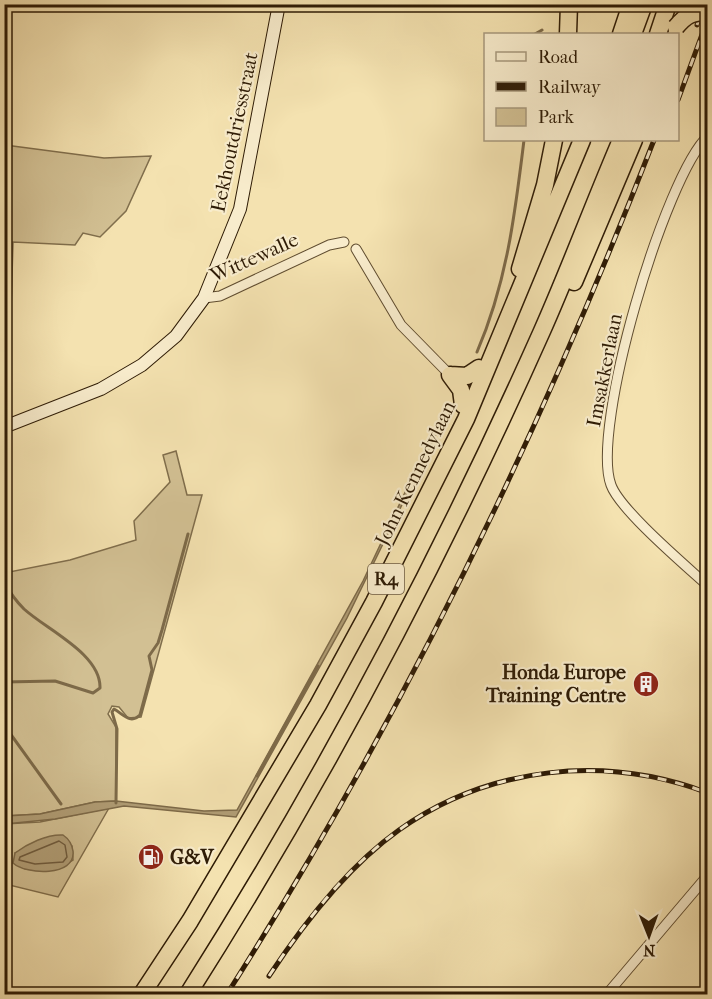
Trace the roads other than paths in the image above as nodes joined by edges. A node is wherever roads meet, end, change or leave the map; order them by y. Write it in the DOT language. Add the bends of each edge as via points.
graph roads {
  1 [pos="279,4"];
  2 [pos="569,4"];
  3 [pos="631,4"];
  4 [pos="644,4"];
  5 [pos="668,4"];
  6 [pos="708,12"];
  7 [pos="674,31"];
  8 [pos="568,33"];
  9 [pos="621,33"];
  10 [pos="633,33"];
  11 [pos="658,33"];
  12 [pos="708,136"];
  13 [pos="554,141"];
  14 [pos="582,141"];
  15 [pos="594,141"];
  16 [pos="621,141"];
  17 [pos="634,141"];
  18 [pos="344,242"];
  19 [pos="356,249"];
  20 [pos="204,298"];
  21 [pos="479,368"];
  22 [pos="450,375"];
  23 [pos="463,405"];
  24 [pos="4,427"];
  25 [pos="445,464"];
  26 [pos="443,540"];
  27 [pos="708,586"];
  28 [pos="708,875"];
  29 [pos="142,994"];
  30 [pos="153,994"];
  31 [pos="188,994"];
  32 [pos="607,994"];
  1 -- 20 [label="street, Eekhoutdriesstraat" via="240,209"];
  2 -- 8 [label="highway"];
  3 -- 9 [label="highway"];
  4 -- 10 [label="highway"];
  5 -- 11 [label="highway"];
  6 -- 7 [label="highway, bridge" via="685,16"];
  12 -- 27 [label="street, Imsakkerlaan" via="693,152 642,281 620,365 607,467 615,496"];
  13 -- 21 [label="highway" via="522,263"];
  14 -- 25 [label="highway, John Kennedylaan / R4" via="494,356"];
  15 -- 30 [label="highway, John Kennedylaan / R4" via="467,440 393,587 335,697"];
  16 -- 26 [label="highway, R4" via="542,331"];
  17 -- 26 [label="highway" via="550,336 468,499"];
  18 -- 20 [label="street, Wittewalle" via="329,245 219,296"];
  19 -- 22 [label="street" via="401,325"];
  20 -- 24 [label="street, Wittewalle" via="176,336 142,365 101,389"];
  21 -- 22 [label="highway" via="467,376"];
  21 -- 23 [label="highway"];
  22 -- 23 [label="highway" via="461,390"];
  23 -- 25 [label="highway" via="449,440"];
  25 -- 29 [label="highway, John Kennedylaan / R4" via="318,705 190,921"];
  26 -- 31 [label="highway, R4" via="277,850"];
  28 -- 32 [label="street"];
}
